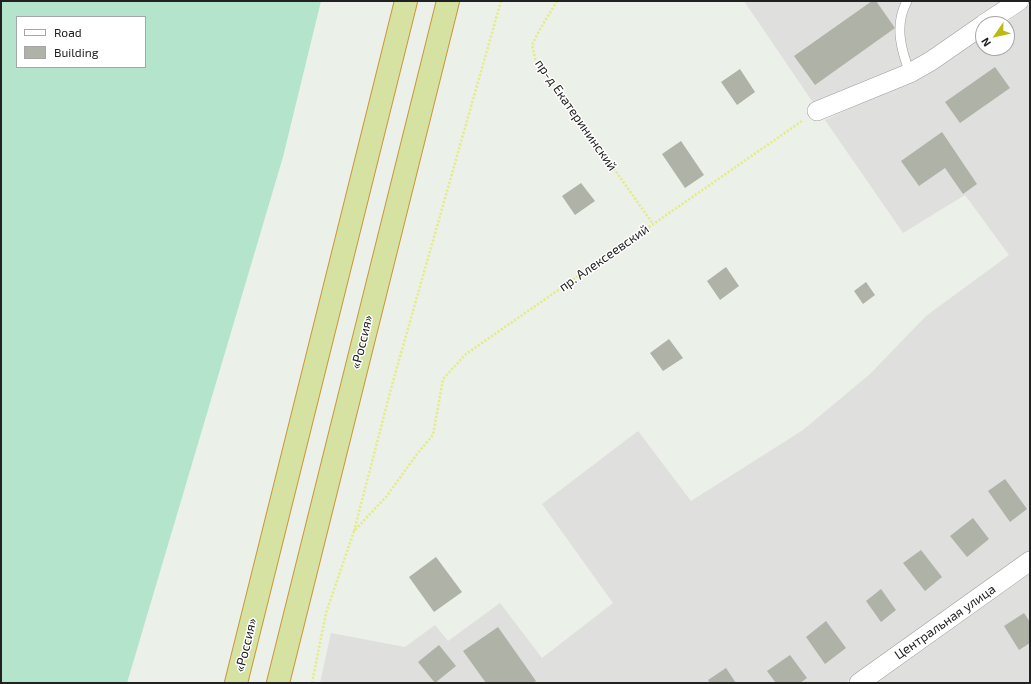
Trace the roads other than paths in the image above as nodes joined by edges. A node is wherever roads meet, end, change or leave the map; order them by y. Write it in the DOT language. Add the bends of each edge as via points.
graph roads {
  1 [pos="406,1"];
  2 [pos="448,1"];
  3 [pos="907,1"];
  4 [pos="1019,1"];
  5 [pos="996,16"];
  6 [pos="975,30"];
  7 [pos="910,73"];
  8 [pos="817,111"];
  9 [pos="1030,561"];
  10 [pos="236,683"];
  11 [pos="278,683"];
  12 [pos="859,683"];
  1 -- 10 [label="highway, «Россия»"];
  2 -- 11 [label="highway, «Россия»"];
  3 -- 7 [label="lane" via="902,12 900,33 902,51"];
  4 -- 5 [label="street"];
  6 -- 7 [label="street"];
  7 -- 8 [label="street"];
  9 -- 12 [label="street, Центральная улица"];
}
